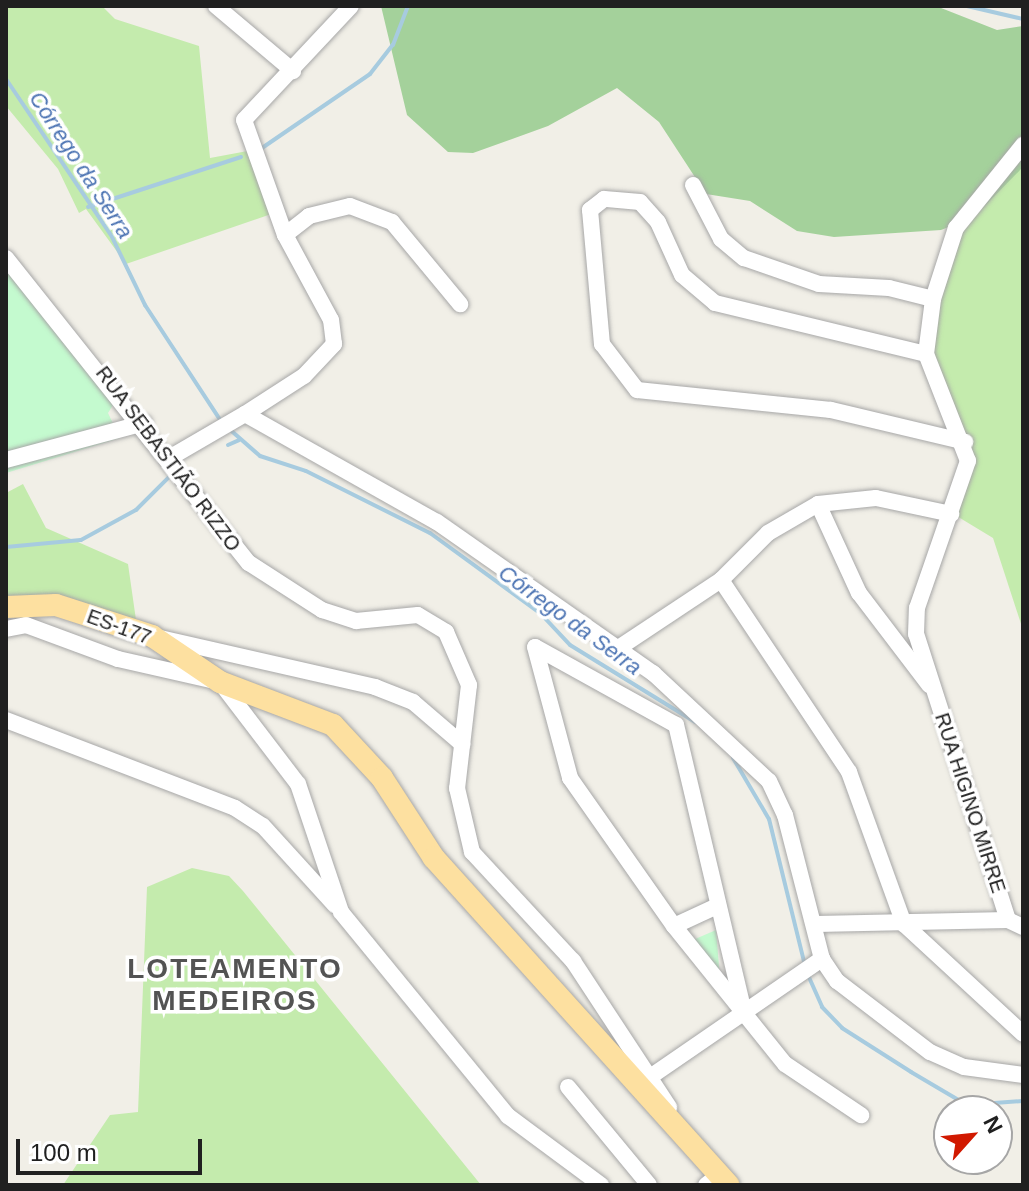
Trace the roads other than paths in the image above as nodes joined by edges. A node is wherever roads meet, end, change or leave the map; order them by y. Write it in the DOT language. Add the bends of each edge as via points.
graph roads {
  1 [pos="216,6"];
  2 [pos="351,6"];
  3 [pos="293,71"];
  4 [pos="1023,145"];
  5 [pos="693,185"];
  6 [pos="285,235"];
  7 [pos="6,258"];
  8 [pos="933,299"];
  9 [pos="460,304"];
  10 [pos="926,354"];
  11 [pos="232,422"];
  12 [pos="144,423"];
  13 [pos="965,442"];
  14 [pos="171,457"];
  15 [pos="6,460"];
  16 [pos="818,504"];
  17 [pos="951,514"];
  18 [pos="721,580"];
  19 [pos="6,607"];
  20 [pos="6,629"];
  21 [pos="152,636"];
  22 [pos="617,649"];
  23 [pos="220,682"];
  24 [pos="930,687"];
  25 [pos="6,720"];
  26 [pos="462,744"];
  27 [pos="717,906"];
  28 [pos="341,912"];
  29 [pos="816,924"];
  30 [pos="904,924"];
  31 [pos="1016,924"];
  32 [pos="674,926"];
  33 [pos="822,959"];
  34 [pos="743,1008"];
  35 [pos="1023,1034"];
  36 [pos="1023,1075"];
  37 [pos="649,1084"];
  38 [pos="568,1087"];
  39 [pos="861,1115"];
  40 [pos="718,1182"];
  41 [pos="601,1185"];
  42 [pos="649,1185"];
  1 -- 3 [label="street"];
  2 -- 3 [label="street"];
  3 -- 6 [label="street" via="249,111 243,128"];
  4 -- 8 [label="street" via="965,215"];
  5 -- 8 [label="street" via="721,239 744,258 819,284"];
  6 -- 9 [label="street" via="330,208 367,209 416,243"];
  6 -- 11 [label="street" via="331,320 334,344 304,376"];
  7 -- 12 [label="street, RUA SEBASTIÃO RIZZO"];
  8 -- 10 [label="street"];
  10 -- 13 [label="street, RUA HIGINO MIRRE"];
  10 -- 13 [label="street" via="715,303 682,275 658,222 640,202 604,199 590,210 602,344 637,390 831,410"];
  11 -- 14 [label="street"];
  11 -- 22 [label="street" via="437,522"];
  12 -- 14 [label="street, RUA SEBASTIÃO RIZZO"];
  12 -- 15 [label="street"];
  13 -- 17 [label="street, RUA HIGINO MIRRE" via="966,483"];
  14 -- 26 [label="street, RUA SEBASTIÃO RIZZO" via="228,541 274,584 356,621 418,615 446,632 464,661 467,726"];
  16 -- 17 [label="street" via="876,498"];
  16 -- 18 [label="street" via="751,546"];
  16 -- 24 [label="street, RUA HIGINO MIRRE" via="859,593"];
  17 -- 24 [label="street, RUA HIGINO MIRRE" via="917,608"];
  18 -- 22 [label="street"];
  18 -- 30 [label="street" via="849,772"];
  19 -- 21 [label="main road, ES-177 / ES-177" via="56,605"];
  20 -- 23 [label="street" via="26,625 118,659"];
  21 -- 23 [label="main road, ES-177 / ES-177"];
  21 -- 26 [label="street" via="375,687 413,702"];
  22 -- 29 [label="street" via="755,761 785,815"];
  23 -- 28 [label="street" via="298,784"];
  23 -- 37 [label="main road, ES-177" via="293,706 356,744 434,858"];
  24 -- 31 [label="street, RUA HIGINO MIRRE"];
  25 -- 28 [label="street" via="235,808 263,826"];
  26 -- 37 [label="street, RUA SEBASTIÃO RIZZO" via="457,788 472,852 573,961"];
  27 -- 32 [label="street"];
  27 -- 32 [label="street" via="676,725 535,647 570,778"];
  27 -- 34 [label="street"];
  28 -- 41 [label="street" via="498,1106 558,1160"];
  29 -- 30 [label="street"];
  29 -- 33 [label="street"];
  30 -- 31 [label="street"];
  30 -- 35 [label="street"];
  32 -- 34 [label="street"];
  33 -- 34 [label="street"];
  33 -- 36 [label="street" via="837,981 930,1052 964,1067"];
  34 -- 37 [label="street"];
  34 -- 39 [label="street" via="785,1064"];
  37 -- 40 [label="main road, ES-177"];
  38 -- 42 [label="street"];
}
